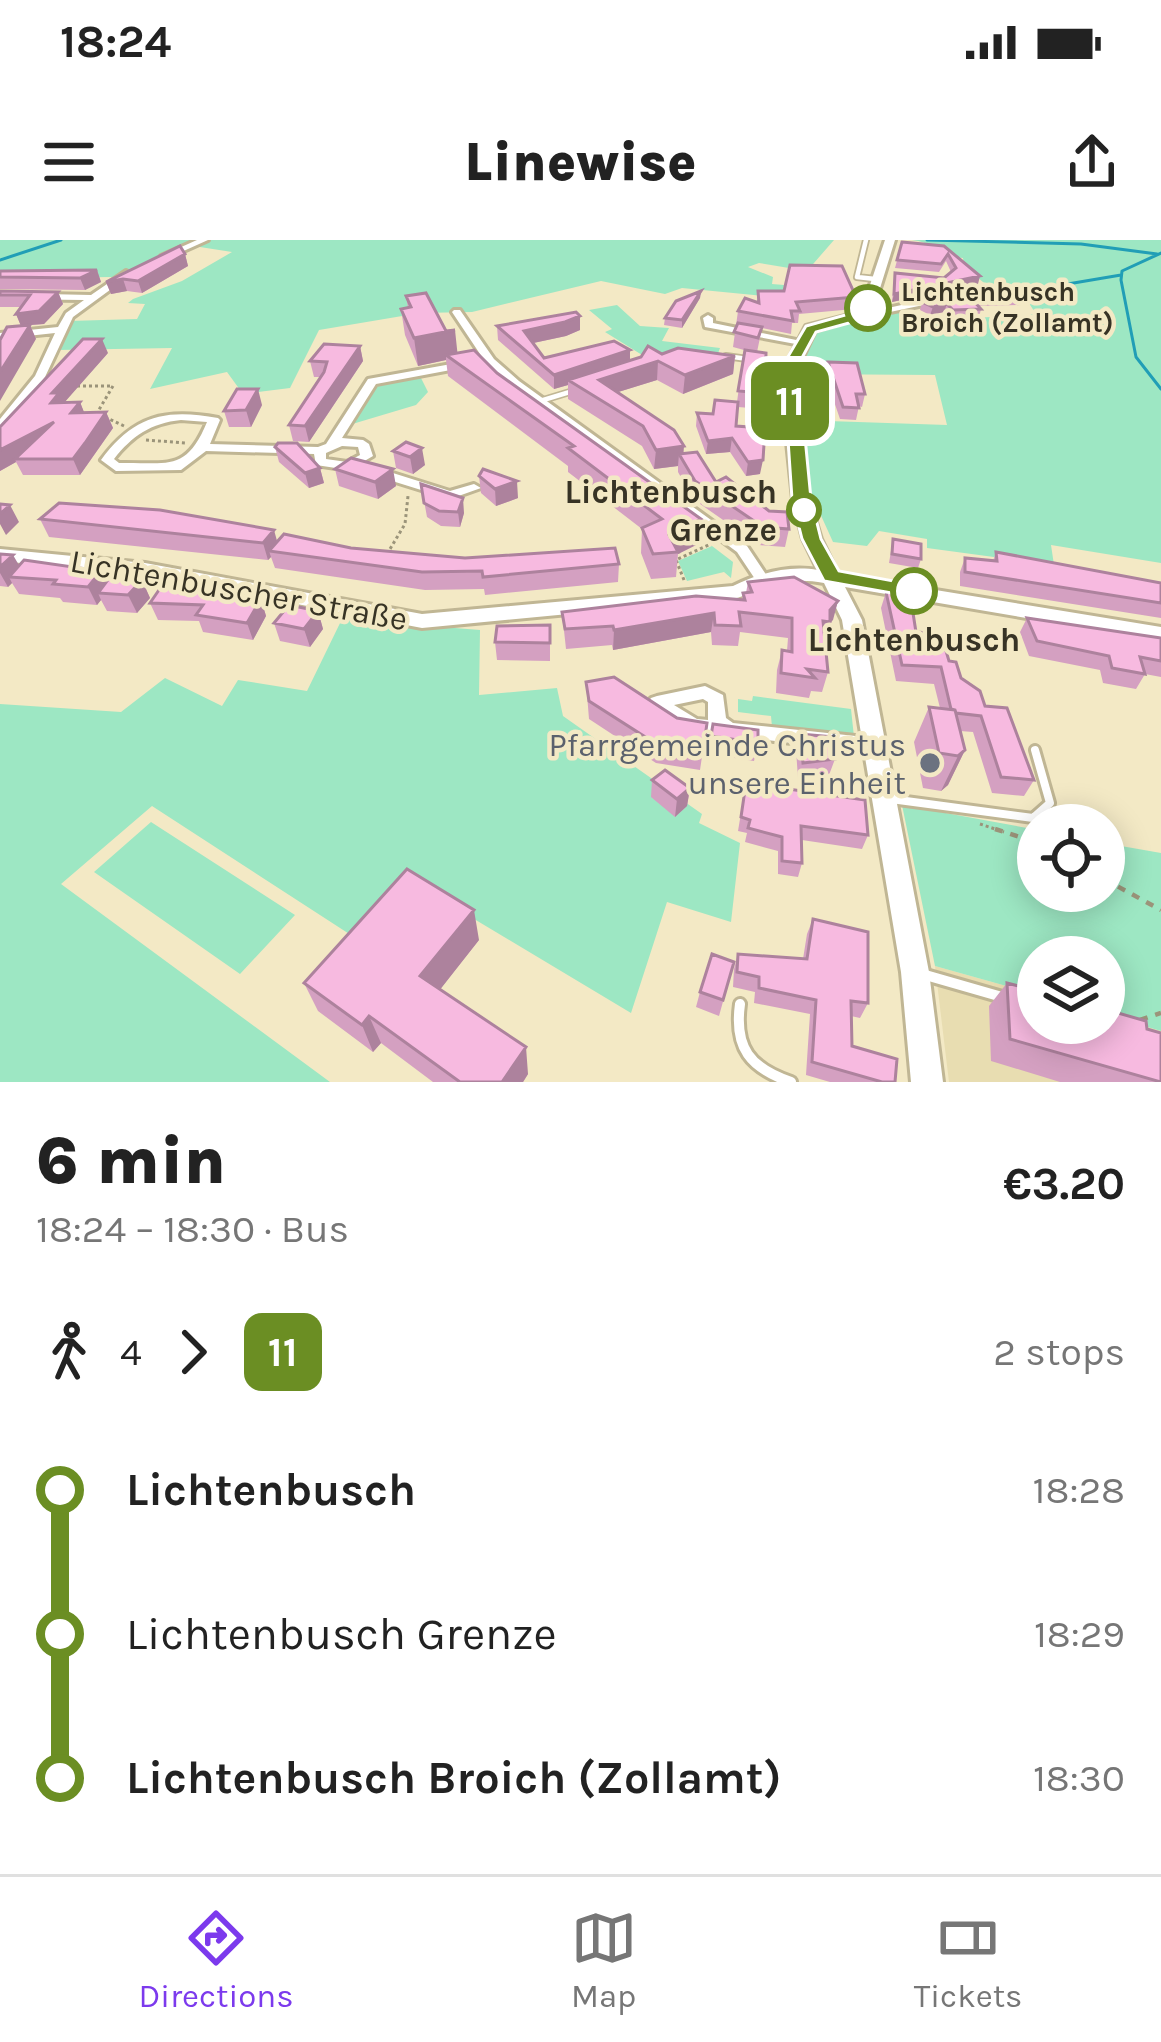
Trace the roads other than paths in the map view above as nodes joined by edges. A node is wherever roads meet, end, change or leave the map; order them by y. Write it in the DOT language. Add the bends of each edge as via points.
graph roads {
  1 [pos="204,240"];
  2 [pos="866,240"];
  3 [pos="890,240"];
  4 [pos="161,258"];
  5 [pos="141,267"];
  6 [pos="897,275"];
  7 [pos="876,276"];
  8 [pos="984,292"];
  9 [pos="0,296"];
  10 [pos="88,297"];
  11 [pos="457,312"];
  12 [pos="866,314"];
  13 [pos="708,318"];
  14 [pos="59,331"];
  15 [pos="496,334"];
  16 [pos="0,336"];
  17 [pos="472,338"];
  18 [pos="800,342"];
  19 [pos="717,355"];
  20 [pos="490,361"];
  21 [pos="790,365"];
  22 [pos="579,388"];
  23 [pos="540,401"];
  24 [pos="0,427"];
  25 [pos="204,444"];
  26 [pos="326,447"];
  27 [pos="357,464"];
  28 [pos="474,488"];
  29 [pos="0,554"];
  30 [pos="832,576"];
  31 [pos="762,579"];
  32 [pos="1161,634"];
  33 [pos="729,728"];
  34 [pos="874,746"];
  35 [pos="1035,750"];
  36 [pos="884,798"];
  37 [pos="914,971"];
  38 [pos="1002,997"];
  39 [pos="740,1004"];
  40 [pos="791,1082"];
  41 [pos="927,1082"];
  1 -- 4 [label="street"];
  2 -- 7 [label="lane" via="857,277"];
  3 -- 7 [label="street"];
  5 -- 10 [label="street"];
  6 -- 7 [label="lane"];
  7 -- 12 [label="street"];
  8 -- 12 [label="street"];
  9 -- 10 [label="street"];
  10 -- 14 [label="street"];
  11 -- 17 [label="street"];
  12 -- 18 [label="street" via="811,329"];
  13 -- 18 [label="street" via="726,333"];
  14 -- 16 [label="street"];
  14 -- 24 [label="street" via="40,377"];
  15 -- 17 [label="street"];
  17 -- 20 [label="street"];
  18 -- 21 [label="street"];
  19 -- 21 [label="lane"];
  20 -- 23 [label="street"];
  20 -- 26 [label="street" via="372,381"];
  21 -- 30 [label="street" via="801,499"];
  22 -- 23 [label="lane"];
  23 -- 31 [label="street" via="726,538"];
  25 -- 25 [label="street" via="212,418 166,418 131,429 107,460 116,467 181,466"];
  25 -- 26 [label="street"];
  26 -- 27 [label="street" via="318,459 325,465"];
  26 -- 27 [label="street" via="363,444 368,452"];
  27 -- 28 [label="street" via="450,495"];
  29 -- 31 [label="street, Lichtenbuscher Straße" via="163,572 422,621 737,592"];
  30 -- 31 [label="street, Lichtenbuscher Straße"];
  30 -- 32 [label="street, Lichtenbuscher Straße"];
  30 -- 34 [label="street" via="852,620"];
  33 -- 34 [label="street"];
  34 -- 36 [label="street"];
  35 -- 36 [label="lane" via="1050,803 1045,812 1018,820"];
  36 -- 37 [label="street"];
  37 -- 38 [label="lane"];
  37 -- 41 [label="street"];
  39 -- 40 [label="lane" via="740,1055 761,1073"];
}
